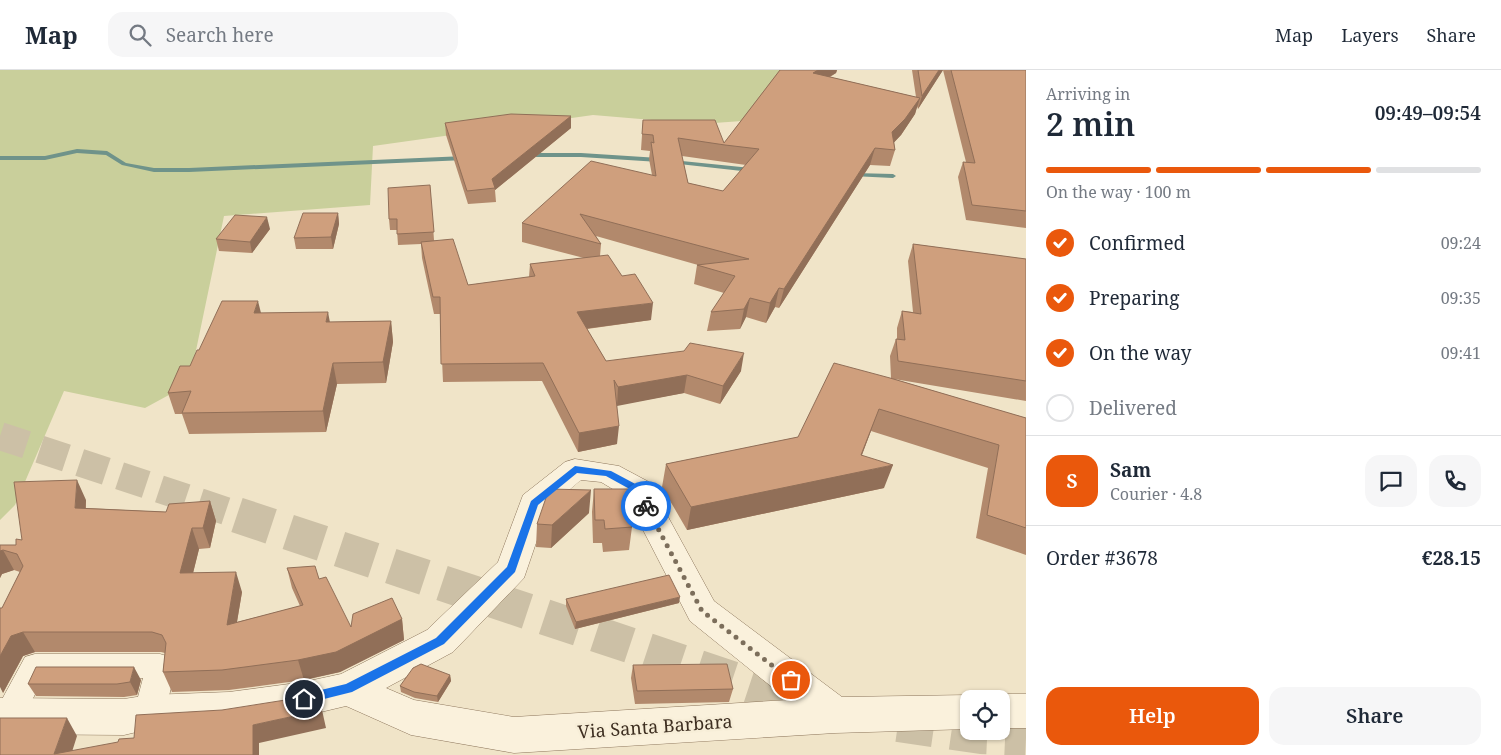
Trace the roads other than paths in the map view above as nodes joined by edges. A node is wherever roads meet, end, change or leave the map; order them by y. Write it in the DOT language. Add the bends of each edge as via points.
graph roads {
  1 [pos="348,689"];
  2 [pos="1010,711"];
  3 [pos="1026,711"];
  4 [pos="960,712"];
  5 [pos="136,715"];
  6 [pos="835,715"];
  7 [pos="4,716"];
  8 [pos="122,755"];
  1 -- 5 [label="street" via="304,699 229,709"];
  1 -- 6 [label="street, Via Santa Barbara" via="411,717 514,735"];
  1 -- 6 [label="street" via="440,641 512,569 534,503 575,469 608,474 638,490 702,611"];
  2 -- 3 [label="street"];
  4 -- 6 [label="street, Via Santa Barbara"];
  5 -- 7 [label="street"];
  5 -- 7 [label="street" via="160,666 35,666"];
  5 -- 8 [label="street"];
}
